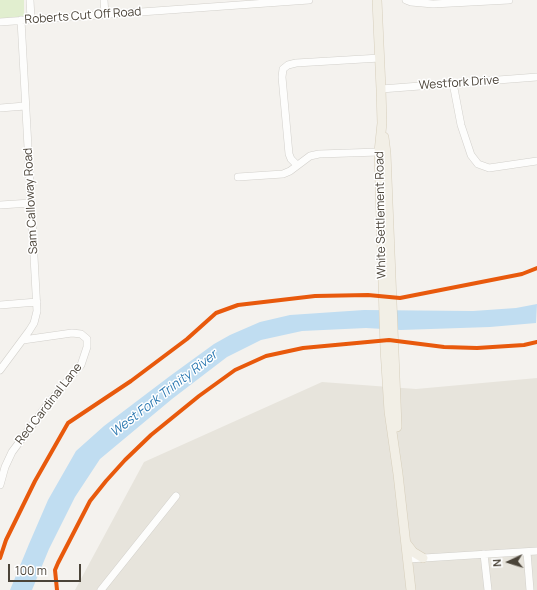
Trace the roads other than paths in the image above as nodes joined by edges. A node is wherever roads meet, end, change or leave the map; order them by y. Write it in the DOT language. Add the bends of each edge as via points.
graph roads {
  1 [pos="30,0"];
  2 [pos="104,0"];
  3 [pos="309,0"];
  4 [pos="377,0"];
  5 [pos="406,0"];
  6 [pos="509,0"];
  7 [pos="104,14"];
  8 [pos="31,19"];
  9 [pos="20,20"];
  10 [pos="0,22"];
  11 [pos="380,58"];
  12 [pos="537,77"];
  13 [pos="453,83"];
  14 [pos="382,89"];
  15 [pos="26,106"];
  16 [pos="0,108"];
  17 [pos="382,123"];
  18 [pos="379,152"];
  19 [pos="537,161"];
  20 [pos="297,165"];
  21 [pos="383,169"];
  22 [pos="238,177"];
  23 [pos="31,203"];
  24 [pos="0,205"];
  25 [pos="37,302"];
  26 [pos="0,305"];
  27 [pos="23,340"];
  28 [pos="0,370"];
  29 [pos="0,485"];
  30 [pos="176,496"];
  31 [pos="406,543"];
  32 [pos="537,551"];
  33 [pos="527,552"];
  34 [pos="484,554"];
  35 [pos="423,558"];
  36 [pos="408,559"];
  37 [pos="101,590"];
  38 [pos="411,590"];
  39 [pos="488,590"];
  40 [pos="530,590"];
  1 -- 8 [label="street"];
  2 -- 7 [label="street"];
  3 -- 7 [label="street, Roberts Cut Off Road"];
  4 -- 11 [label="main road, White Settlement Road"];
  5 -- 6 [label="street" via="433,4"];
  7 -- 8 [label="street, Roberts Cut Off Road"];
  8 -- 9 [label="street, Roberts Cut Off Road"];
  9 -- 10 [label="street, Roberts Cut Off Road"];
  9 -- 15 [label="street, Sam Calloway Road"];
  11 -- 14 [label="main road, White Settlement Road"];
  11 -- 20 [label="street" via="296,63 283,69 289,154"];
  12 -- 13 [label="street, Westfork Drive"];
  13 -- 14 [label="street, Westfork Drive"];
  13 -- 19 [label="street" via="465,139 471,155 478,164 489,168"];
  14 -- 17 [label="main road, White Settlement Road"];
  15 -- 16 [label="street"];
  15 -- 23 [label="street, Sam Calloway Road"];
  17 -- 18 [label="main road, White Settlement Road"];
  17 -- 21 [label="main road, White Settlement Road" via="386,153"];
  18 -- 20 [label="street" via="319,154 310,156"];
  18 -- 21 [label="main road, White Settlement Road"];
  20 -- 22 [label="street" via="283,174"];
  21 -- 31 [label="main road, White Settlement Road" via="389,349"];
  23 -- 24 [label="street"];
  23 -- 25 [label="street, Sam Calloway Road"];
  25 -- 26 [label="street"];
  25 -- 27 [label="street, Sam Calloway Road" via="34,323"];
  27 -- 28 [label="street, Sam Calloway Road"];
  27 -- 29 [label="street, Red Cardinal Lane" via="72,333 82,334 87,339 87,347 81,365 50,400 12,452"];
  30 -- 37 [label="street"];
  31 -- 35 [label="main road" via="413,552"];
  31 -- 36 [label="main road, White Settlement Road"];
  32 -- 33 [label="street"];
  33 -- 34 [label="street"];
  33 -- 40 [label="street"];
  34 -- 35 [label="street"];
  34 -- 39 [label="street"];
  35 -- 36 [label="street"];
  36 -- 38 [label="main road, White Settlement Road"];
}
